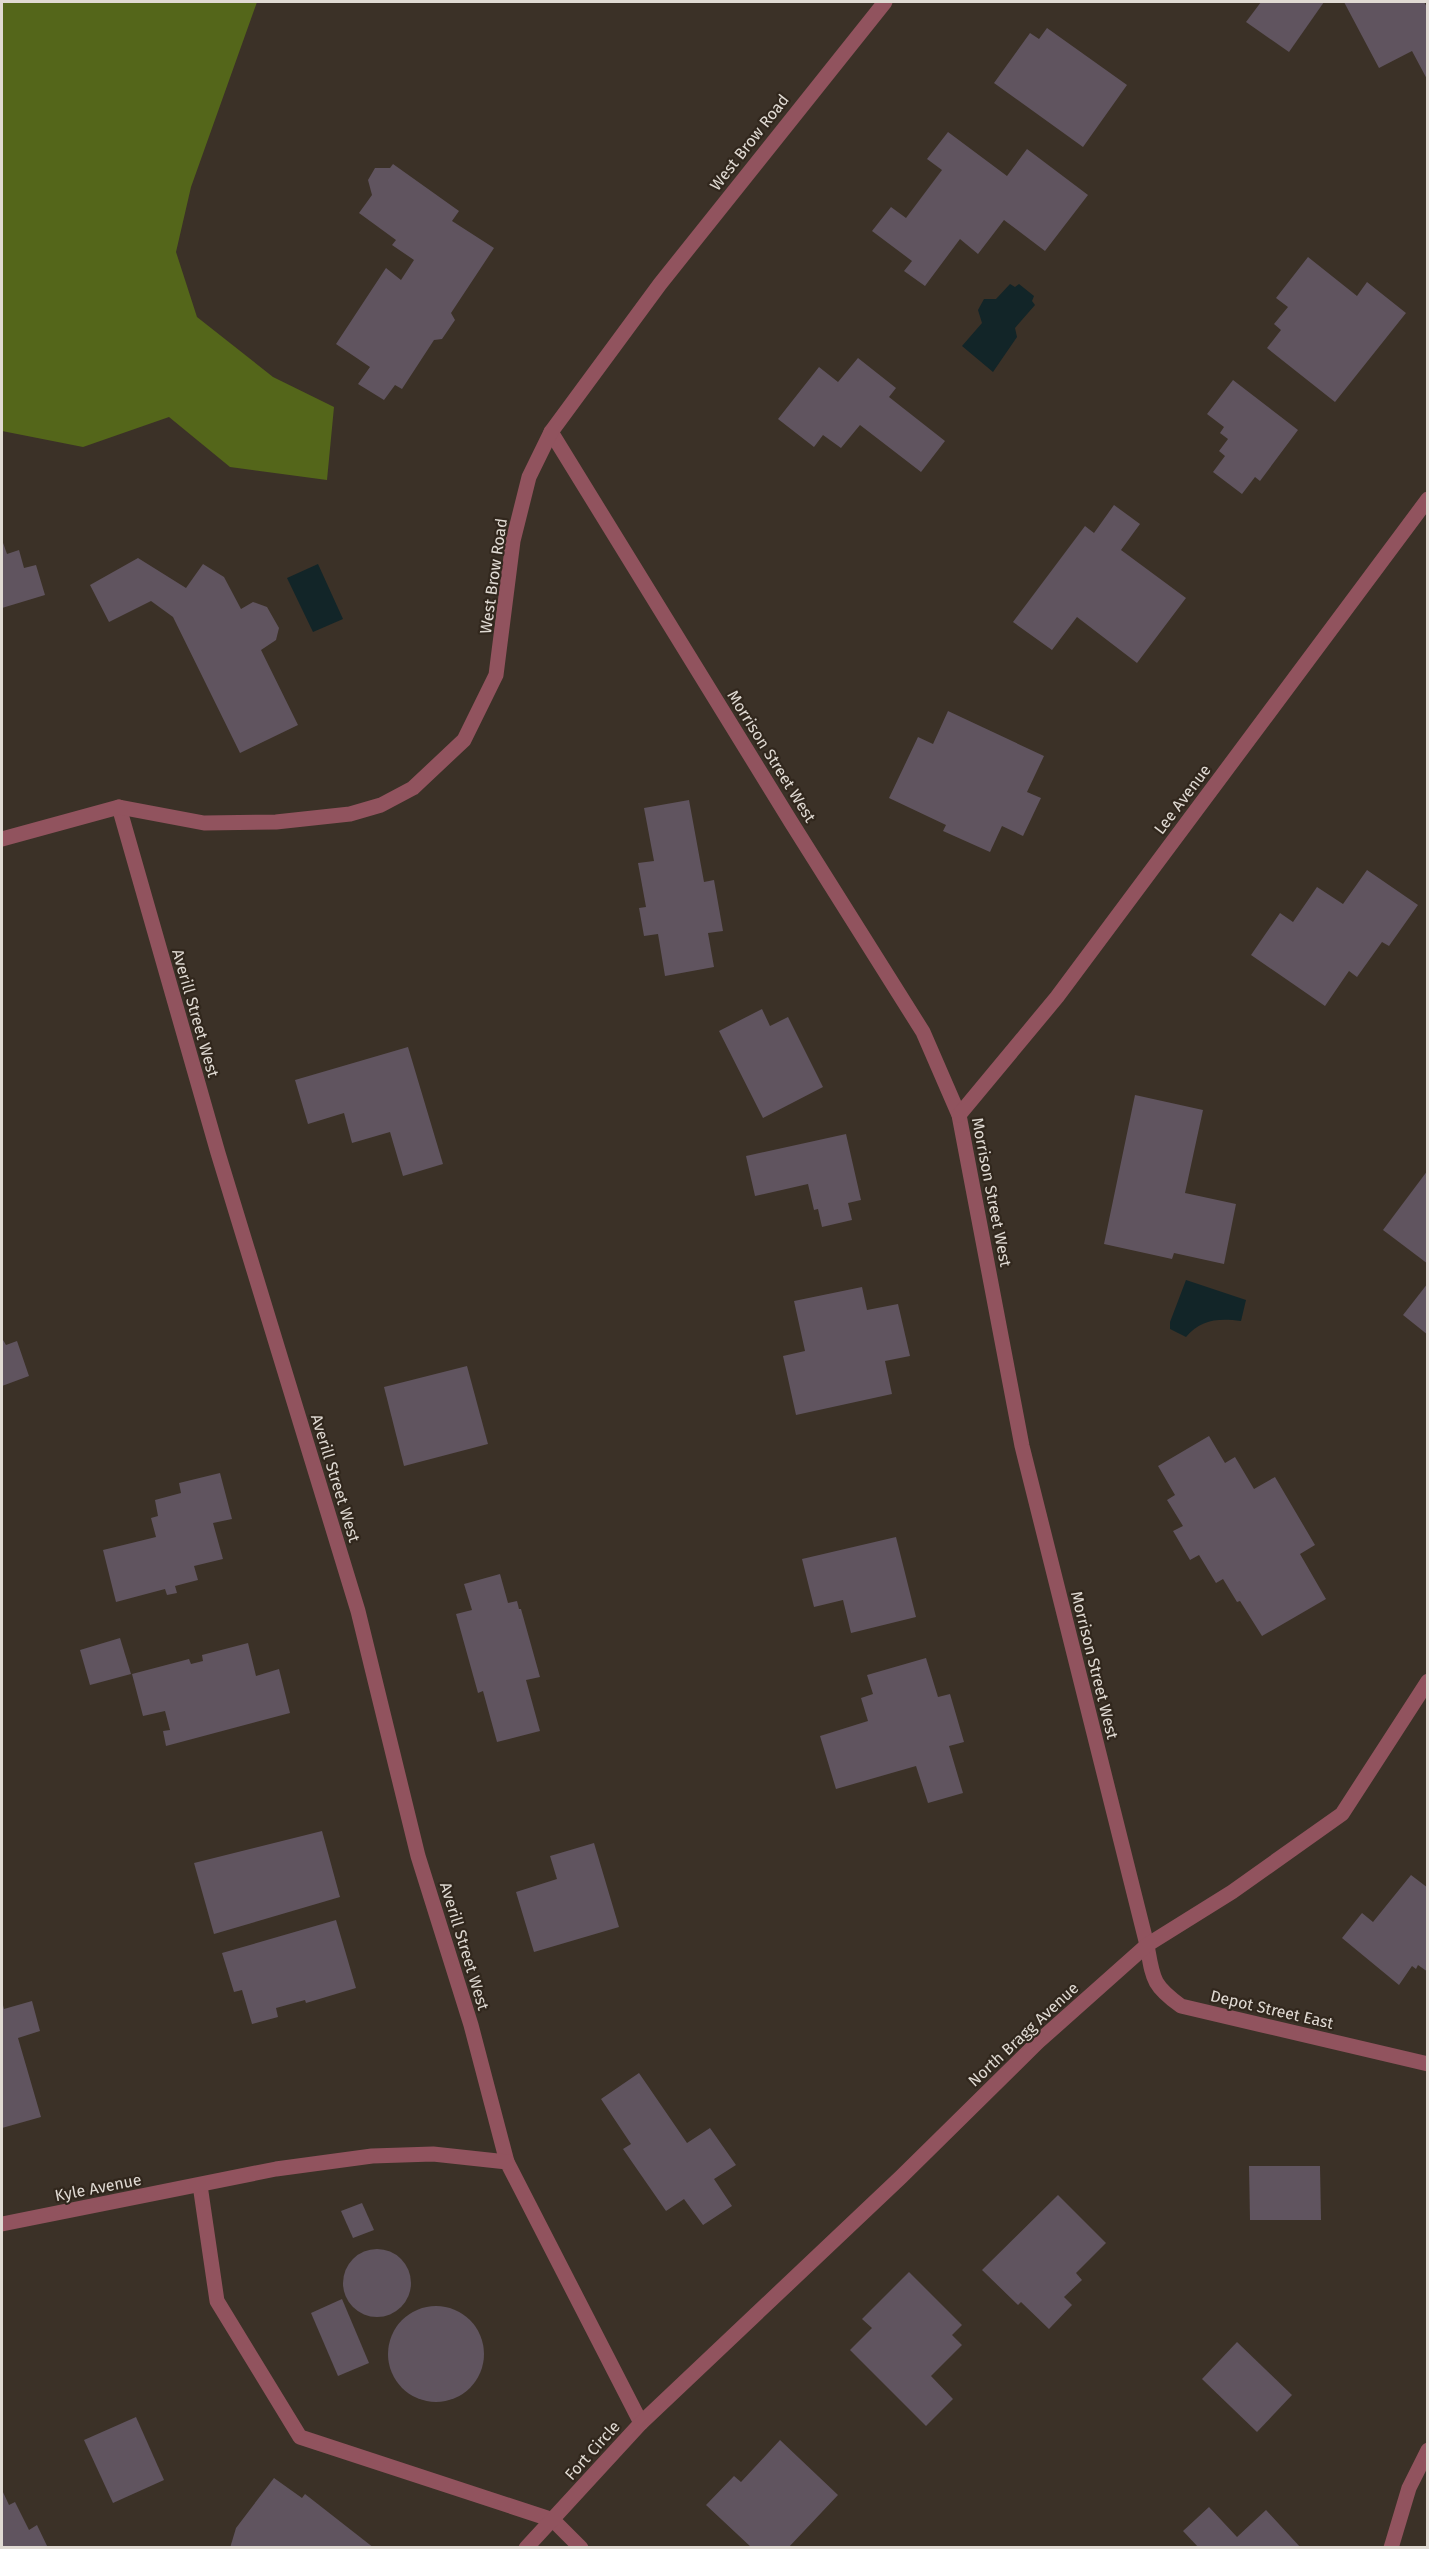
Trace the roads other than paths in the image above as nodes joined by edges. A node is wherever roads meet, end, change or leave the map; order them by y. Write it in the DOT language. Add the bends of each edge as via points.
graph roads {
  1 [pos="885,2"];
  2 [pos="551,432"];
  3 [pos="1428,499"];
  4 [pos="119,807"];
  5 [pos="2,839"];
  6 [pos="959,1115"];
  7 [pos="1428,1681"];
  8 [pos="1147,1945"];
  9 [pos="1428,2064"];
  10 [pos="507,2162"];
  11 [pos="200,2185"];
  12 [pos="2,2224"];
  13 [pos="642,2423"];
  14 [pos="1428,2450"];
  15 [pos="553,2520"];
  16 [pos="526,2547"];
  17 [pos="581,2547"];
  18 [pos="1391,2547"];
  1 -- 2 [label="street, West Brow Road" via="660,284"];
  2 -- 4 [label="street, West Brow Road" via="529,477 513,541 496,675 464,740 413,788 350,814 276,822 204,823"];
  2 -- 6 [label="street, Morrison Street West" via="923,1032"];
  3 -- 6 [label="street, Lee Avenue" via="1057,997"];
  4 -- 5 [label="street, West Brow Road"];
  4 -- 10 [label="street, Averill Street West" via="218,1153 358,1611 418,1856 471,2025"];
  6 -- 8 [label="street, Morrison Street West" via="1022,1446"];
  7 -- 8 [label="street, North Bragg Avenue" via="1342,1814 1232,1892"];
  8 -- 9 [label="street, Depot Street East" via="1153,1979 1164,1994 1181,2006"];
  8 -- 13 [label="street, North Bragg Avenue" via="1038,2042"];
  10 -- 11 [label="street" via="433,2154 372,2156 276,2169"];
  10 -- 13 [label="street, Fort Circle"];
  11 -- 12 [label="street, Kyle Avenue"];
  11 -- 15 [label="street" via="217,2301 300,2437"];
  13 -- 15 [label="street, Fort Circle"];
  14 -- 18 [label="street" via="1403,2506"];
  15 -- 16 [label="street"];
  15 -- 17 [label="street"];
}
